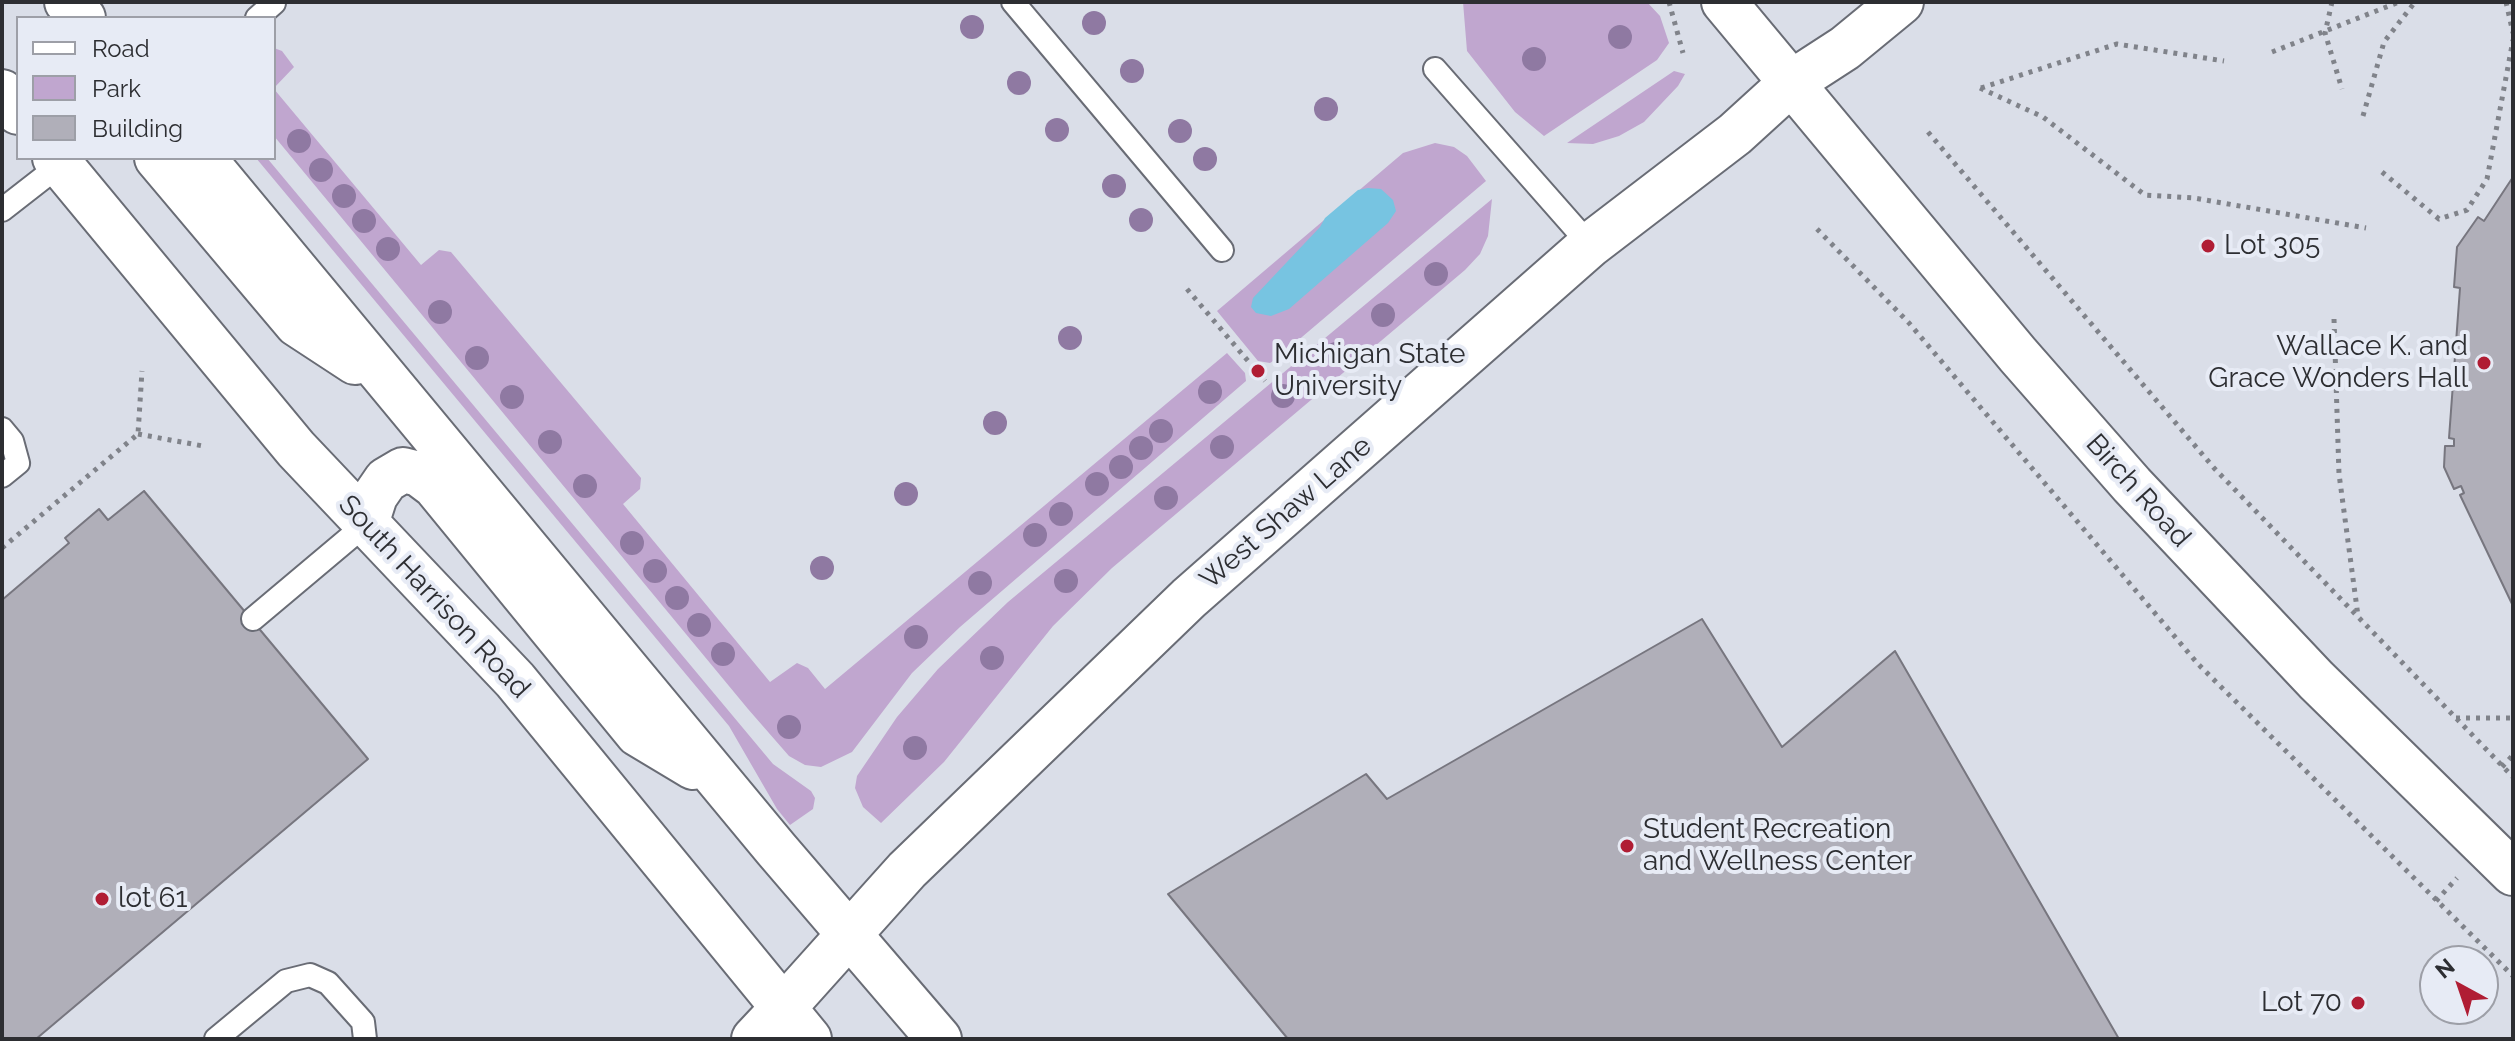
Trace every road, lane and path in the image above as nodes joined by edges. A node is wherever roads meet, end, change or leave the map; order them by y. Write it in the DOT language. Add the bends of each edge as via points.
graph roads {
  1 [pos="1013,2"];
  2 [pos="1669,2"];
  3 [pos="1901,2"];
  4 [pos="2332,2"];
  5 [pos="2399,2"];
  6 [pos="2415,2"];
  7 [pos="2506,2"];
  8 [pos="1729,8"];
  9 [pos="2325,33"];
  10 [pos="2513,33"];
  11 [pos="2513,40"];
  12 [pos="2272,52"];
  13 [pos="1683,53"];
  14 [pos="2224,61"];
  15 [pos="1435,69"];
  16 [pos="1791,83"];
  17 [pos="2342,89"];
  18 [pos="2,92"];
  19 [pos="16,110"];
  20 [pos="2363,116"];
  21 [pos="1928,132"];
  22 [pos="61,160"];
  23 [pos="159,160"];
  24 [pos="205,160"];
  25 [pos="2382,172"];
  26 [pos="2,210"];
  27 [pos="2366,228"];
  28 [pos="1817,229"];
  29 [pos="1590,245"];
  30 [pos="1222,250"];
  31 [pos="1187,289"];
  32 [pos="2334,319"];
  33 [pos="142,371"];
  34 [pos="1265,381"];
  35 [pos="394,387"];
  36 [pos="2,429"];
  37 [pos="138,434"];
  38 [pos="203,446"];
  39 [pos="2,476"];
  40 [pos="366,524"];
  41 [pos="2,548"];
  42 [pos="2358,616"];
  43 [pos="253,619"];
  44 [pos="2455,718"];
  45 [pos="2513,718"];
  46 [pos="2513,755"];
  47 [pos="2502,767"];
  48 [pos="2513,777"];
  49 [pos="723,784"];
  50 [pos="2513,873"];
  51 [pos="851,935"];
  52 [pos="2513,976"];
  53 [pos="796,1023"];
  54 [pos="216,1039"];
  55 [pos="365,1039"];
  56 [pos="754,1039"];
  57 [pos="939,1039"];
  1 -- 30 [label="lane"];
  2 -- 13 [label="path"];
  3 -- 16 [label="street, West Shaw Lane"];
  4 -- 9 [label="path"];
  5 -- 9 [label="path"];
  6 -- 20 [label="path" via="2384,42"];
  7 -- 10 [label="path"];
  8 -- 16 [label="street, Birch Road"];
  9 -- 12 [label="path"];
  9 -- 17 [label="path"];
  11 -- 25 [label="path" via="2487,179 2467,210 2439,219"];
  14 -- 27 [label="path" via="2117,44 1980,88 2043,117 2145,195 2194,198"];
  15 -- 29 [label="lane"];
  16 -- 29 [label="street, West Shaw Lane" via="1735,134"];
  16 -- 50 [label="street, Birch Road" via="2132,485 2316,680"];
  18 -- 19 [label="street"];
  21 -- 42 [label="path" via="2214,468"];
  22 -- 26 [label="lane"];
  22 -- 40 [label="street, South Harrison Road" via="296,449"];
  23 -- 35 [label="street" via="297,324"];
  24 -- 35 [label="street"];
  28 -- 52 [label="path" via="1909,323 2198,664"];
  29 -- 51 [label="street, West Shaw Lane" via="1189,598 907,870"];
  31 -- 34 [label="path"];
  32 -- 42 [label="path" via="2339,474"];
  33 -- 37 [label="path"];
  35 -- 49 [label="street"];
  36 -- 39 [label="lane" via="18,463"];
  37 -- 38 [label="path"];
  37 -- 41 [label="path"];
  40 -- 43 [label="lane"];
  40 -- 49 [label="street" via="386,480 403,470 419,474 435,486 638,734"];
  40 -- 53 [label="street, South Harrison Road" via="515,680"];
  42 -- 44 [label="path"];
  44 -- 45 [label="path"];
  44 -- 47 [label="path"];
  46 -- 47 [label="path"];
  47 -- 48 [label="path"];
  49 -- 51 [label="street"];
  51 -- 53 [label="street, West Shaw Lane"];
  51 -- 57 [label="street"];
  53 -- 56 [label="street, West Shaw Lane"];
  54 -- 55 [label="lane" via="286,981 310,975 328,983 363,1022"];
}
